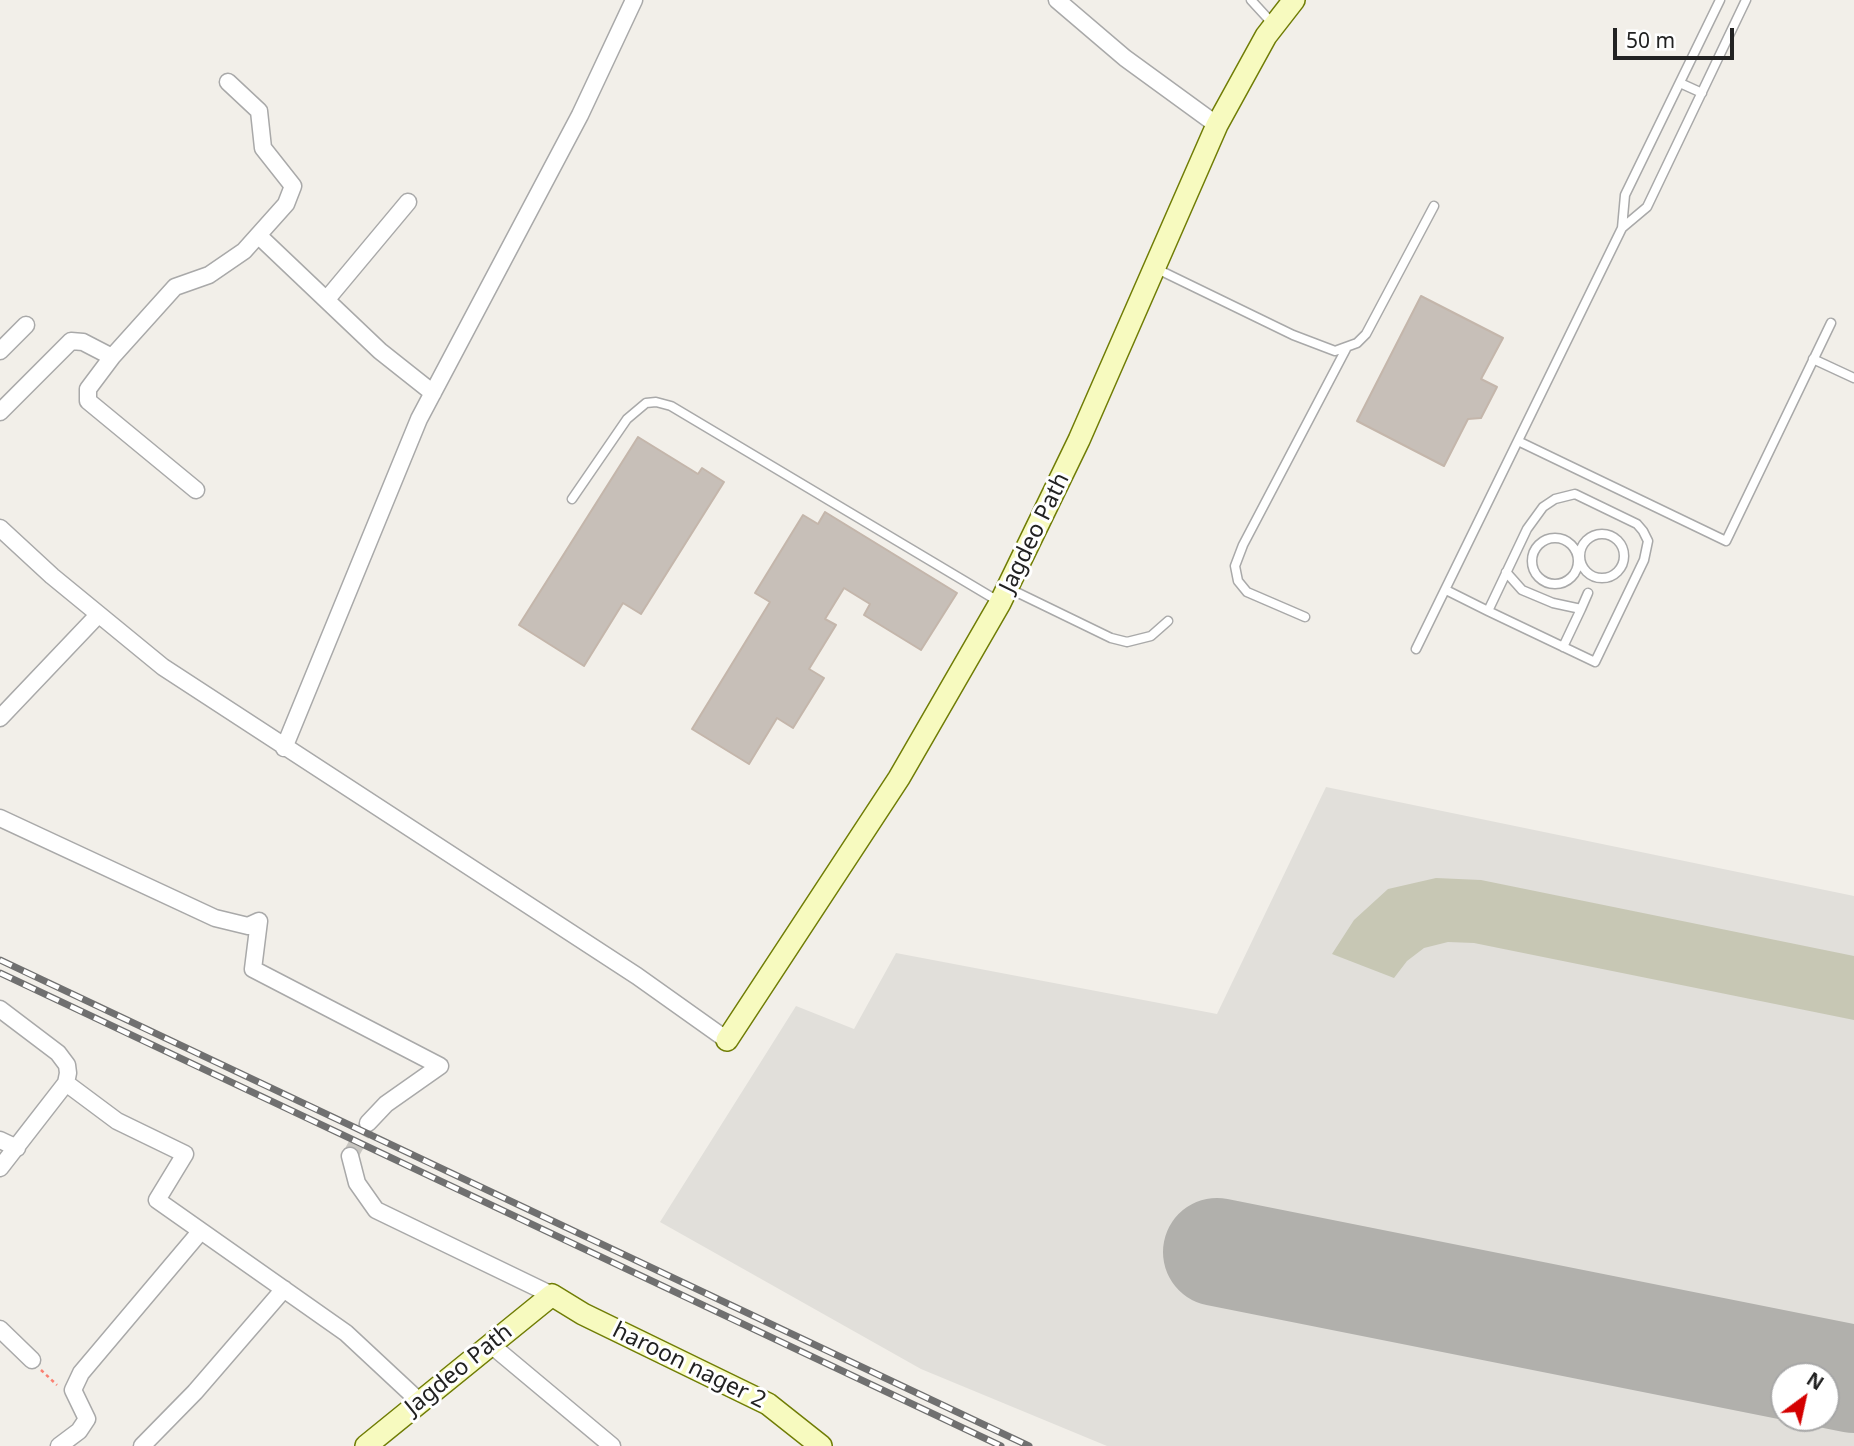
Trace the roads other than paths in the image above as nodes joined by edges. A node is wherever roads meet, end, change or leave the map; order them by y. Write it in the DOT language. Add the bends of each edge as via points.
graph roads {
  1 [pos="635,0"];
  2 [pos="1057,0"];
  3 [pos="1251,0"];
  4 [pos="1294,0"];
  5 [pos="1720,0"];
  6 [pos="1746,0"];
  7 [pos="1275,25"];
  8 [pos="228,82"];
  9 [pos="1680,83"];
  10 [pos="1702,93"];
  11 [pos="1217,125"];
  12 [pos="408,202"];
  13 [pos="1434,206"];
  14 [pos="1622,228"];
  15 [pos="259,236"];
  16 [pos="1155,268"];
  17 [pos="327,299"];
  18 [pos="1831,323"];
  19 [pos="26,325"];
  20 [pos="1346,349"];
  21 [pos="0,351"];
  22 [pos="112,357"];
  23 [pos="1813,359"];
  24 [pos="1854,378"];
  25 [pos="433,393"];
  26 [pos="0,412"];
  27 [pos="1520,442"];
  28 [pos="196,490"];
  29 [pos="572,499"];
  30 [pos="0,528"];
  31 [pos="1521,539"];
  32 [pos="1536,547"];
  33 [pos="1579,558"];
  34 [pos="1506,572"];
  35 [pos="1446,590"];
  36 [pos="1588,593"];
  37 [pos="1004,596"];
  38 [pos="1581,609"];
  39 [pos="1488,611"];
  40 [pos="98,615"];
  41 [pos="1305,617"];
  42 [pos="1168,621"];
  43 [pos="1563,647"];
  44 [pos="1416,649"];
  45 [pos="0,719"];
  46 [pos="284,748"];
  47 [pos="0,818"];
  48 [pos="0,1009"];
  49 [pos="727,1040"];
  50 [pos="66,1083"];
  51 [pos="368,1123"];
  52 [pos="0,1140"];
  53 [pos="17,1148"];
  54 [pos="350,1156"];
  55 [pos="0,1168"];
  56 [pos="200,1232"];
  57 [pos="284,1289"];
  58 [pos="552,1295"];
  59 [pos="0,1329"];
  60 [pos="490,1344"];
  61 [pos="33,1360"];
  62 [pos="419,1401"];
  63 [pos="59,1446"];
  64 [pos="142,1446"];
  65 [pos="366,1446"];
  66 [pos="612,1446"];
  67 [pos="821,1446"];
  1 -- 25 [label="street" via="574,127"];
  2 -- 11 [label="street" via="1125,58"];
  3 -- 7 [label="lane"];
  4 -- 7 [label="main road, Jagdeo Path"];
  5 -- 9 [label="lane"];
  6 -- 10 [label="lane"];
  7 -- 11 [label="main road, Jagdeo Path"];
  8 -- 15 [label="street" via="259,111 263,148 292,186 286,204"];
  9 -- 10 [label="lane"];
  9 -- 14 [label="lane" via="1625,195"];
  10 -- 14 [label="lane" via="1647,208"];
  11 -- 16 [label="main road, Jagdeo Path"];
  12 -- 17 [label="street"];
  13 -- 20 [label="lane" via="1376,319 1357,343"];
  14 -- 27 [label="lane"];
  15 -- 17 [label="street"];
  15 -- 22 [label="street" via="220,269 176,287"];
  16 -- 20 [label="lane" via="1293,335 1335,351"];
  16 -- 37 [label="main road, Jagdeo Path"];
  17 -- 25 [label="street" via="380,351"];
  18 -- 23 [label="lane"];
  19 -- 21 [label="street"];
  20 -- 41 [label="lane" via="1235,566 1238,581 1247,592"];
  22 -- 26 [label="street" via="71,341"];
  22 -- 28 [label="street" via="88,389 88,401"];
  23 -- 24 [label="lane"];
  23 -- 27 [label="lane" via="1726,541"];
  25 -- 46 [label="street" via="401,458"];
  27 -- 35 [label="lane"];
  29 -- 37 [label="lane" via="627,419 646,403 656,401"];
  30 -- 40 [label="street"];
  31 -- 32 [label="lane"];
  31 -- 34 [label="lane"];
  31 -- 43 [label="lane" via="1543,507 1575,495 1637,524 1647,541 1644,560 1595,662"];
  32 -- 33 [label="lane" via="1548,538 1563,539"];
  32 -- 33 [label="lane" via="1533,569 1550,583 1571,577"];
  33 -- 33 [label="lane" via="1589,574 1602,578 1621,569 1625,555 1613,537 1598,534 1586,542"];
  34 -- 38 [label="lane" via="1522,590"];
  34 -- 39 [label="lane"];
  35 -- 39 [label="lane"];
  35 -- 44 [label="lane"];
  36 -- 38 [label="lane"];
  37 -- 42 [label="lane" via="1128,642 1151,636"];
  37 -- 49 [label="main road, Jagdeo Path" via="906,767"];
  38 -- 43 [label="lane"];
  39 -- 43 [label="lane"];
  40 -- 45 [label="street"];
  40 -- 46 [label="street" via="163,667"];
  46 -- 49 [label="street" via="615,961"];
  47 -- 51 [label="street" via="215,918 248,926 259,921 253,969 440,1066 386,1104"];
  48 -- 50 [label="street" via="58,1053 66,1065"];
  50 -- 53 [label="street"];
  50 -- 56 [label="street" via="117,1121 185,1154 157,1200"];
  52 -- 53 [label="street"];
  53 -- 55 [label="street"];
  54 -- 58 [label="street" via="357,1183 376,1210"];
  56 -- 57 [label="street"];
  56 -- 63 [label="street" via="81,1373 73,1390 87,1419"];
  57 -- 62 [label="street" via="372,1354"];
  57 -- 64 [label="street"];
  58 -- 60 [label="main road, Jagdeo Path"];
  58 -- 67 [label="main road, haroon nager 2" via="768,1404"];
  59 -- 61 [label="street"];
  60 -- 62 [label="main road, Jagdeo Path"];
  60 -- 66 [label="street"];
  62 -- 65 [label="main road, Jagdeo Path"];
}
